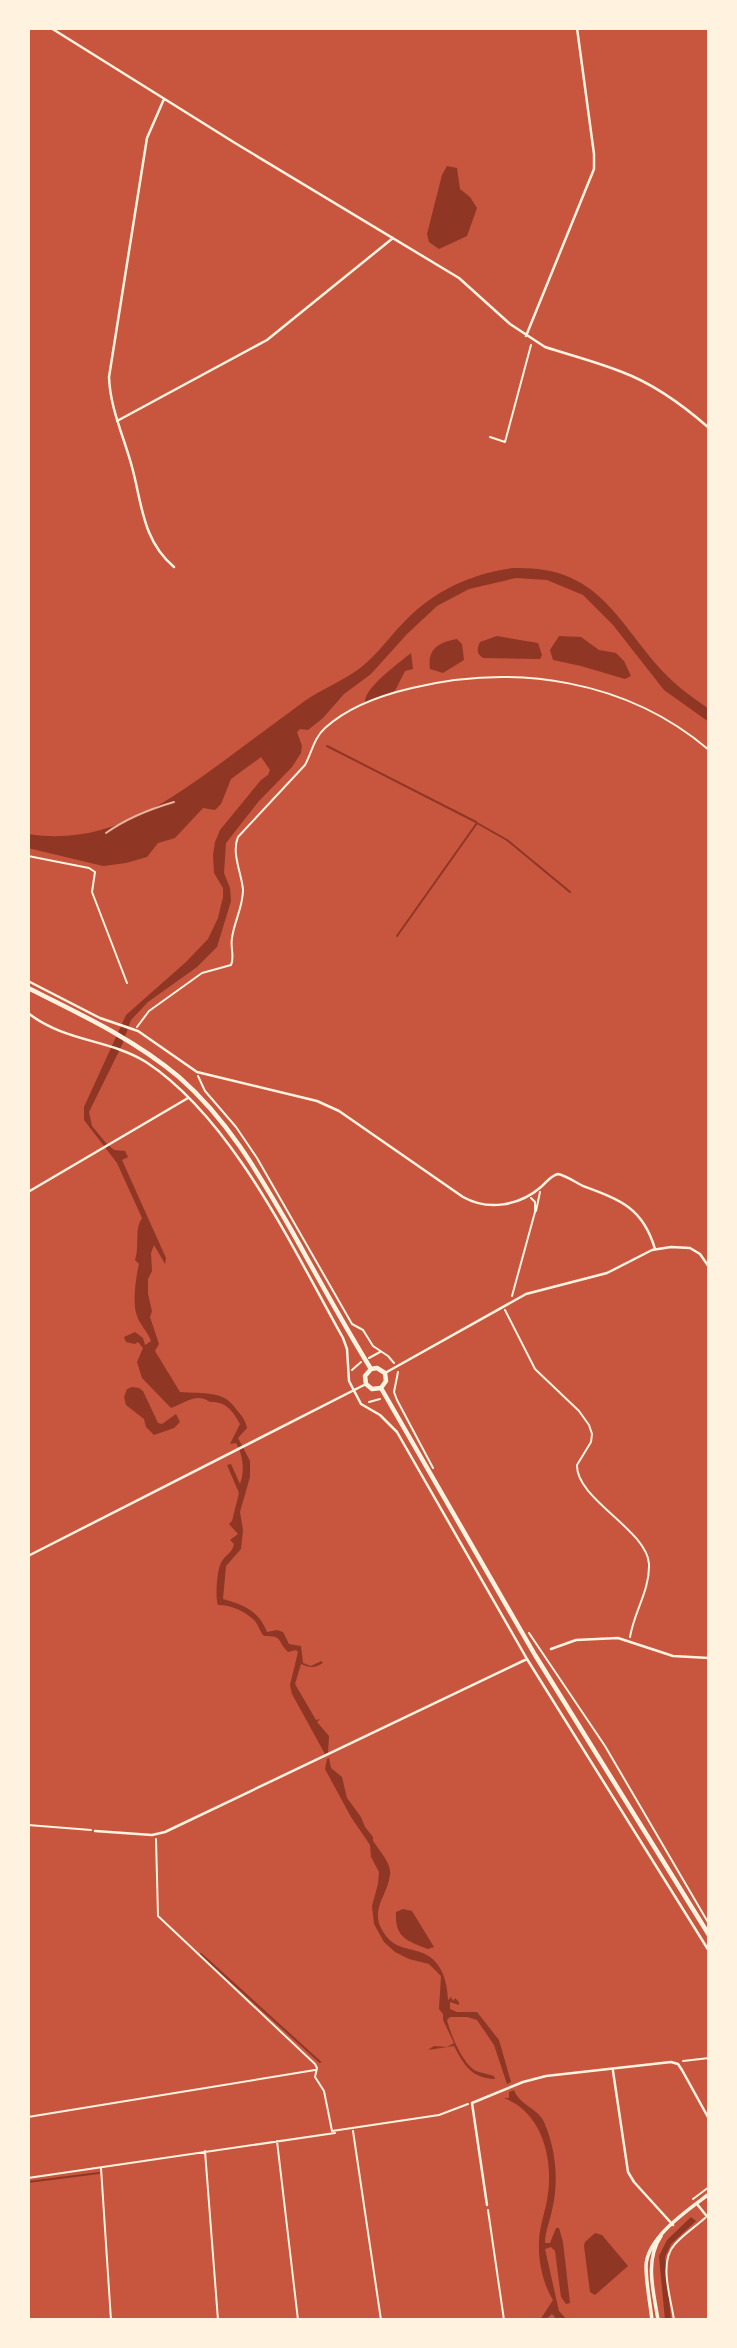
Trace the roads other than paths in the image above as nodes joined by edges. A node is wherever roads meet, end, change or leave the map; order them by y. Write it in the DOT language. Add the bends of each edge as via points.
graph roads {
  1 [pos="51,28"];
  2 [pos="577,28"];
  3 [pos="164,99"];
  4 [pos="393,237"];
  5 [pos="526,336"];
  6 [pos="117,421"];
  7 [pos="709,428"];
  8 [pos="173,566"];
  9 [pos="28,981"];
  10 [pos="28,988"];
  11 [pos="28,1013"];
  12 [pos="188,1098"];
  13 [pos="28,1192"];
  14 [pos="655,1249"];
  15 [pos="709,1267"];
  16 [pos="370,1369"];
  17 [pos="385,1373"];
  18 [pos="366,1384"];
  19 [pos="381,1388"];
  20 [pos="353,1391"];
  21 [pos="28,1556"];
  22 [pos="551,1649"];
  23 [pos="709,1658"];
  24 [pos="527,1659"];
  25 [pos="96,1831"];
  26 [pos="709,1935"];
  27 [pos="709,1951"];
  28 [pos="612,2069"];
  29 [pos="709,2119"];
  30 [pos="709,2194"];
  31 [pos="696,2204"];
  32 [pos="487,2205"];
  33 [pos="708,2217"];
  34 [pos="673,2225"];
  35 [pos="667,2230"];
  36 [pos="652,2320"];
  37 [pos="658,2320"];
  1 -- 3 [label="street"];
  2 -- 5 [label="street" via="594,169"];
  3 -- 4 [label="street"];
  3 -- 6 [label="street" via="147,138 109,369"];
  4 -- 5 [label="street" via="459,278"];
  4 -- 6 [label="street" via="267,340"];
  5 -- 7 [label="street" via="643,382"];
  6 -- 8 [label="street" via="143,519 159,553"];
  9 -- 14 [label="street" via="100,1018 136,1030 197,1072 330,1106 473,1202 506,1204 560,1174 613,1196 645,1223"];
  10 -- 16 [label="main road" via="127,1041 198,1095 238,1142"];
  11 -- 12 [label="street" via="73,1037 110,1046 145,1062"];
  12 -- 13 [label="street"];
  12 -- 20 [label="street" via="241,1161 332,1319 347,1349 347,1375"];
  14 -- 15 [label="street" via="690,1248"];
  14 -- 17 [label="street" via="607,1273 534,1291"];
  16 -- 17 [label="main road"];
  16 -- 18 [label="main road"];
  17 -- 19 [label="main road"];
  18 -- 19 [label="main road"];
  18 -- 20 [label="street"];
  19 -- 26 [label="main road" via="535,1655"];
  20 -- 21 [label="street"];
  20 -- 24 [label="street" via="361,1404 397,1432"];
  22 -- 23 [label="street" via="610,1637 671,1655"];
  24 -- 25 [label="street" via="156,1835"];
  24 -- 27 [label="street"];
  28 -- 29 [label="street" via="678,2064"];
  28 -- 32 [label="street" via="546,2076 472,2103"];
  28 -- 34 [label="street" via="628,2172"];
  30 -- 31 [label="street"];
  31 -- 33 [label="street"];
  31 -- 34 [label="street"];
  34 -- 35 [label="street"];
  35 -- 36 [label="street" via="653,2243 647,2260"];
  35 -- 37 [label="street" via="656,2245 651,2264"];
}
